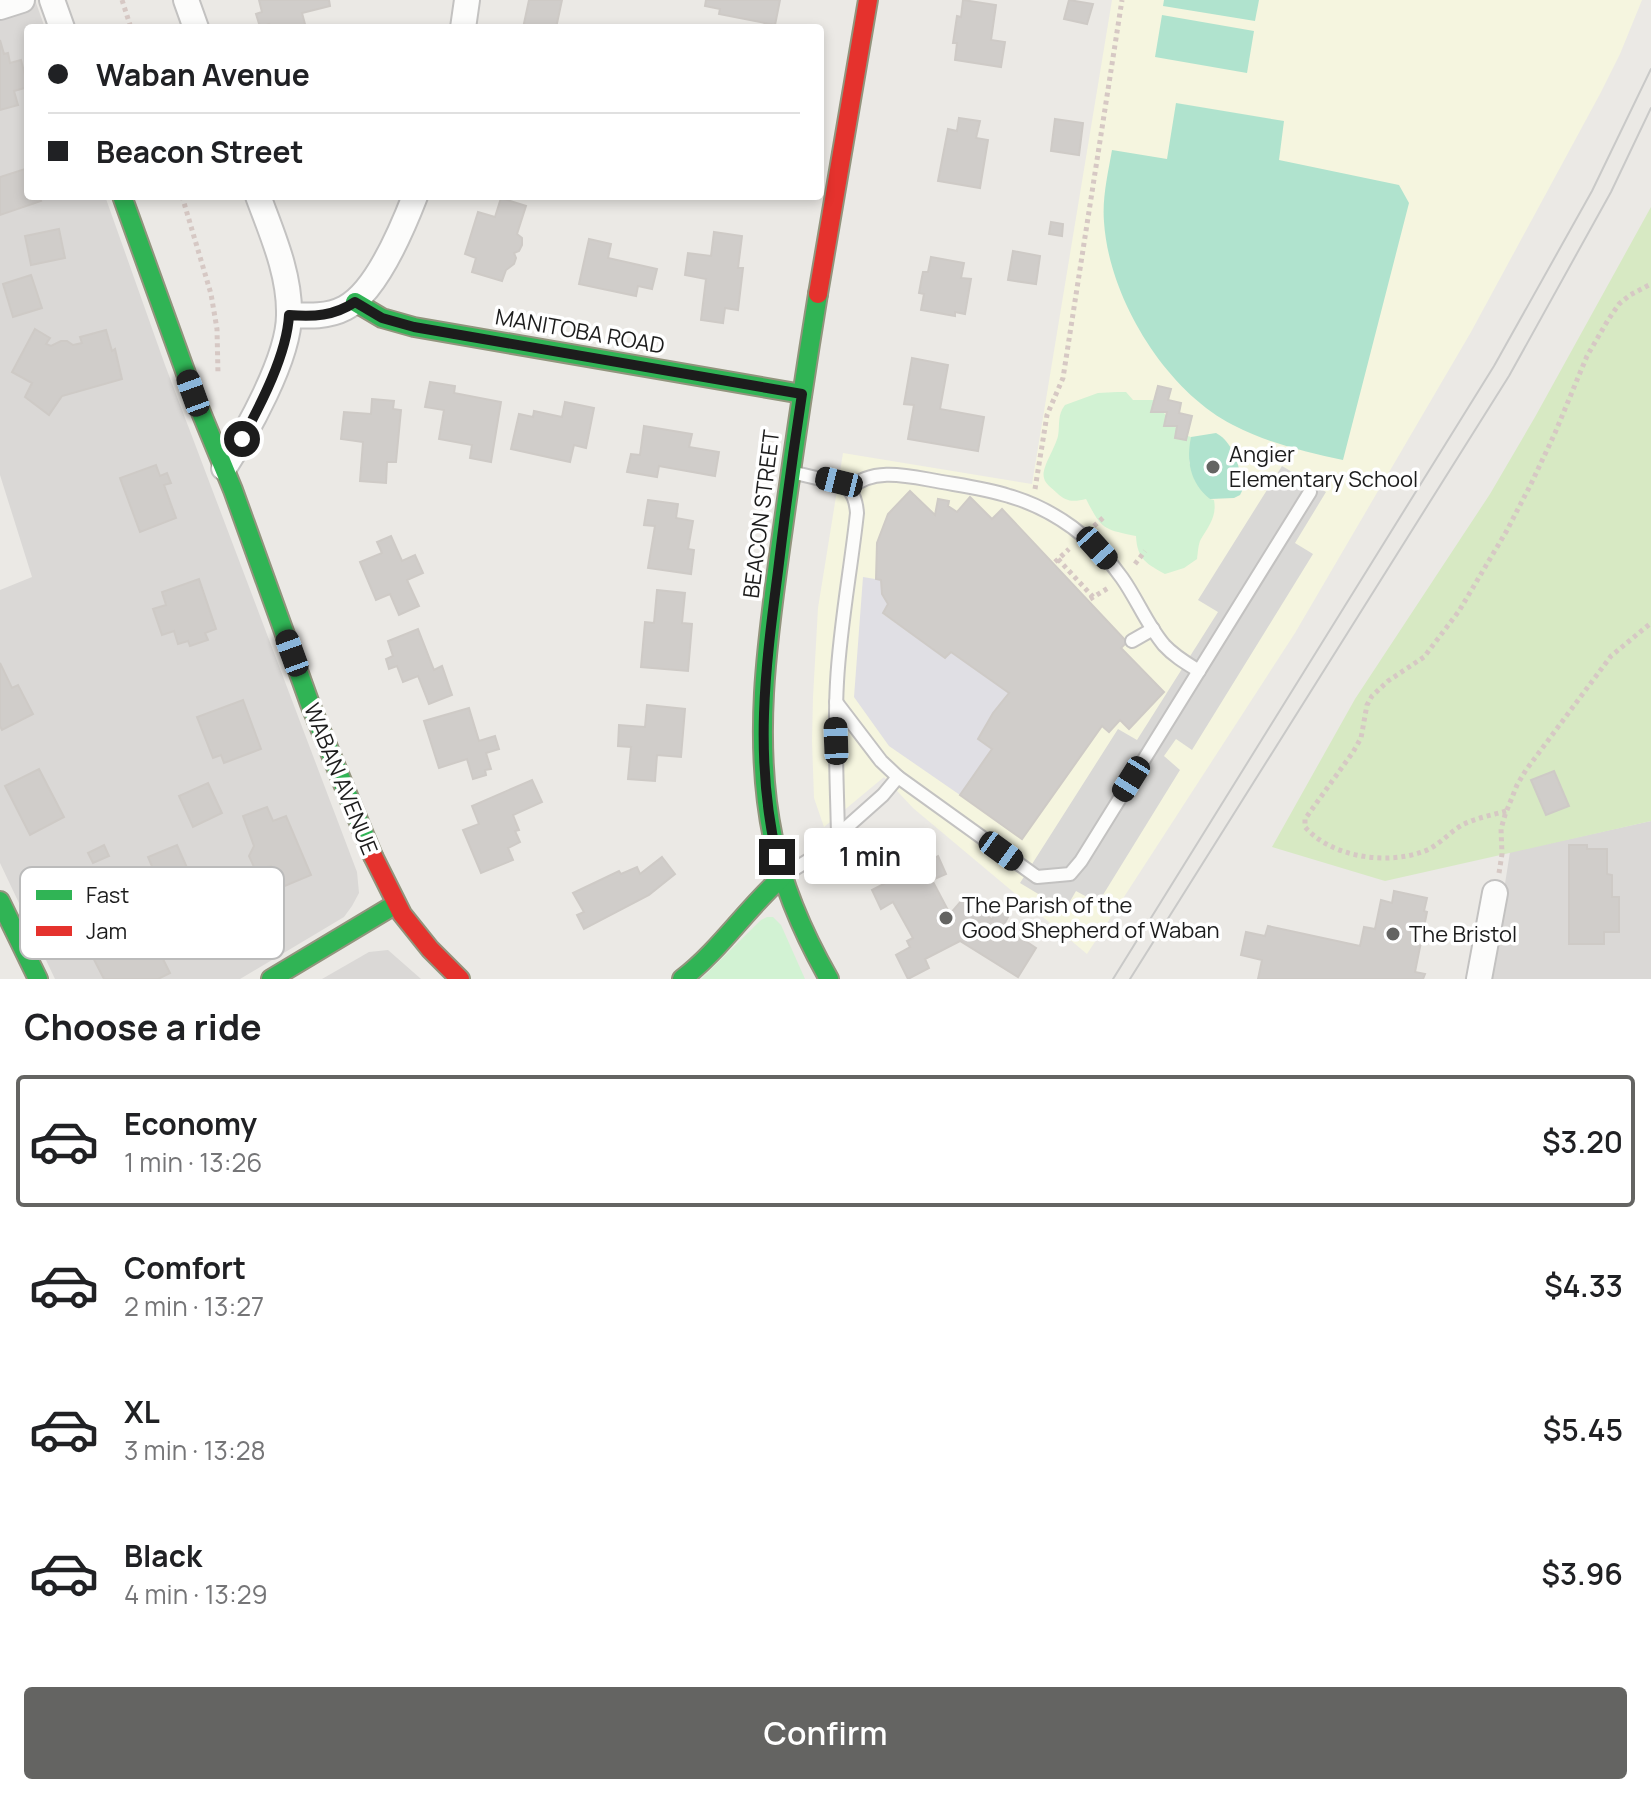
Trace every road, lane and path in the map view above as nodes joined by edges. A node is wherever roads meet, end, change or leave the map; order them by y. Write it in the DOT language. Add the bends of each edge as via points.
graph roads {
  1 [pos="22,0"];
  2 [pos="52,0"];
  3 [pos="122,0"];
  4 [pos="186,0"];
  5 [pos="467,0"];
  6 [pos="868,0"];
  7 [pos="1122,0"];
  8 [pos="0,7"];
  9 [pos="61,24"];
  10 [pos="130,24"];
  11 [pos="195,24"];
  12 [pos="464,24"];
  13 [pos="123,200"];
  14 [pos="183,200"];
  15 [pos="259,200"];
  16 [pos="413,200"];
  17 [pos="1651,284"];
  18 [pos="355,302"];
  19 [pos="289,315"];
  20 [pos="221,387"];
  21 [pos="802,394"];
  22 [pos="224,468"];
  23 [pos="791,472"];
  24 [pos="849,489"];
  25 [pos="1310,492"];
  26 [pos="1026,501"];
  27 [pos="1058,559"];
  28 [pos="1093,597"];
  29 [pos="1651,623"];
  30 [pos="1153,629"];
  31 [pos="1132,641"];
  32 [pos="1199,671"];
  33 [pos="836,702"];
  34 [pos="898,777"];
  35 [pos="1506,811"];
  36 [pos="838,835"];
  37 [pos="782,877"];
  38 [pos="1495,893"];
  39 [pos="0,901"];
  40 [pos="396,904"];
  41 [pos="20,942"];
  42 [pos="28,959"];
  43 [pos="38,979"];
  44 [pos="271,979"];
  45 [pos="460,979"];
  46 [pos="682,979"];
  47 [pos="829,979"];
  48 [pos="1479,979"];
  1 -- 8 [label="street"];
  2 -- 9 [label="street"];
  3 -- 10 [label="path"];
  4 -- 11 [label="street"];
  5 -- 12 [label="street"];
  6 -- 21 [label="street, BEACON STREET"];
  7 -- 26 [label="path" via="1063,378 1047,415 1036,487"];
  13 -- 22 [label="street, WABAN AVENUE"];
  14 -- 20 [label="path" via="211,294"];
  15 -- 19 [label="street" via="283,269"];
  16 -- 18 [label="street" via="383,264"];
  17 -- 35 [label="path" via="1619,304 1608,320 1525,496 1459,611 1424,657 1372,696 1361,738 1305,819 1305,827 1315,838 1345,851 1399,857 1425,851 1463,824"];
  18 -- 19 [label="street" via="317,316"];
  18 -- 21 [label="street, MANITOBA ROAD" via="382,318 414,327"];
  19 -- 22 [label="street" via="280,357"];
  21 -- 23 [label="street, BEACON STREET"];
  22 -- 40 [label="street, WABAN AVENUE" via="310,704"];
  23 -- 24 [label="lane"];
  23 -- 37 [label="street, BEACON STREET" via="763,695 766,794"];
  24 -- 26 [label="lane" via="873,476 897,475"];
  24 -- 33 [label="lane" via="857,513"];
  25 -- 32 [label="lane"];
  26 -- 30 [label="lane" via="1097,548"];
  27 -- 28 [label="path"];
  29 -- 35 [label="path" via="1611,656 1593,679 1526,770"];
  30 -- 31 [label="lane"];
  30 -- 32 [label="lane" via="1176,656"];
  32 -- 34 [label="lane" via="1070,874 1037,877"];
  33 -- 34 [label="lane"];
  33 -- 36 [label="lane"];
  34 -- 36 [label="lane"];
  35 -- 38 [label="path"];
  36 -- 37 [label="lane"];
  37 -- 46 [label="street"];
  37 -- 47 [label="street, BEACON STREET"];
  38 -- 48 [label="street"];
  39 -- 41 [label="street"];
  40 -- 44 [label="street"];
  40 -- 45 [label="street, WABAN AVENUE"];
  42 -- 43 [label="street"];
}
